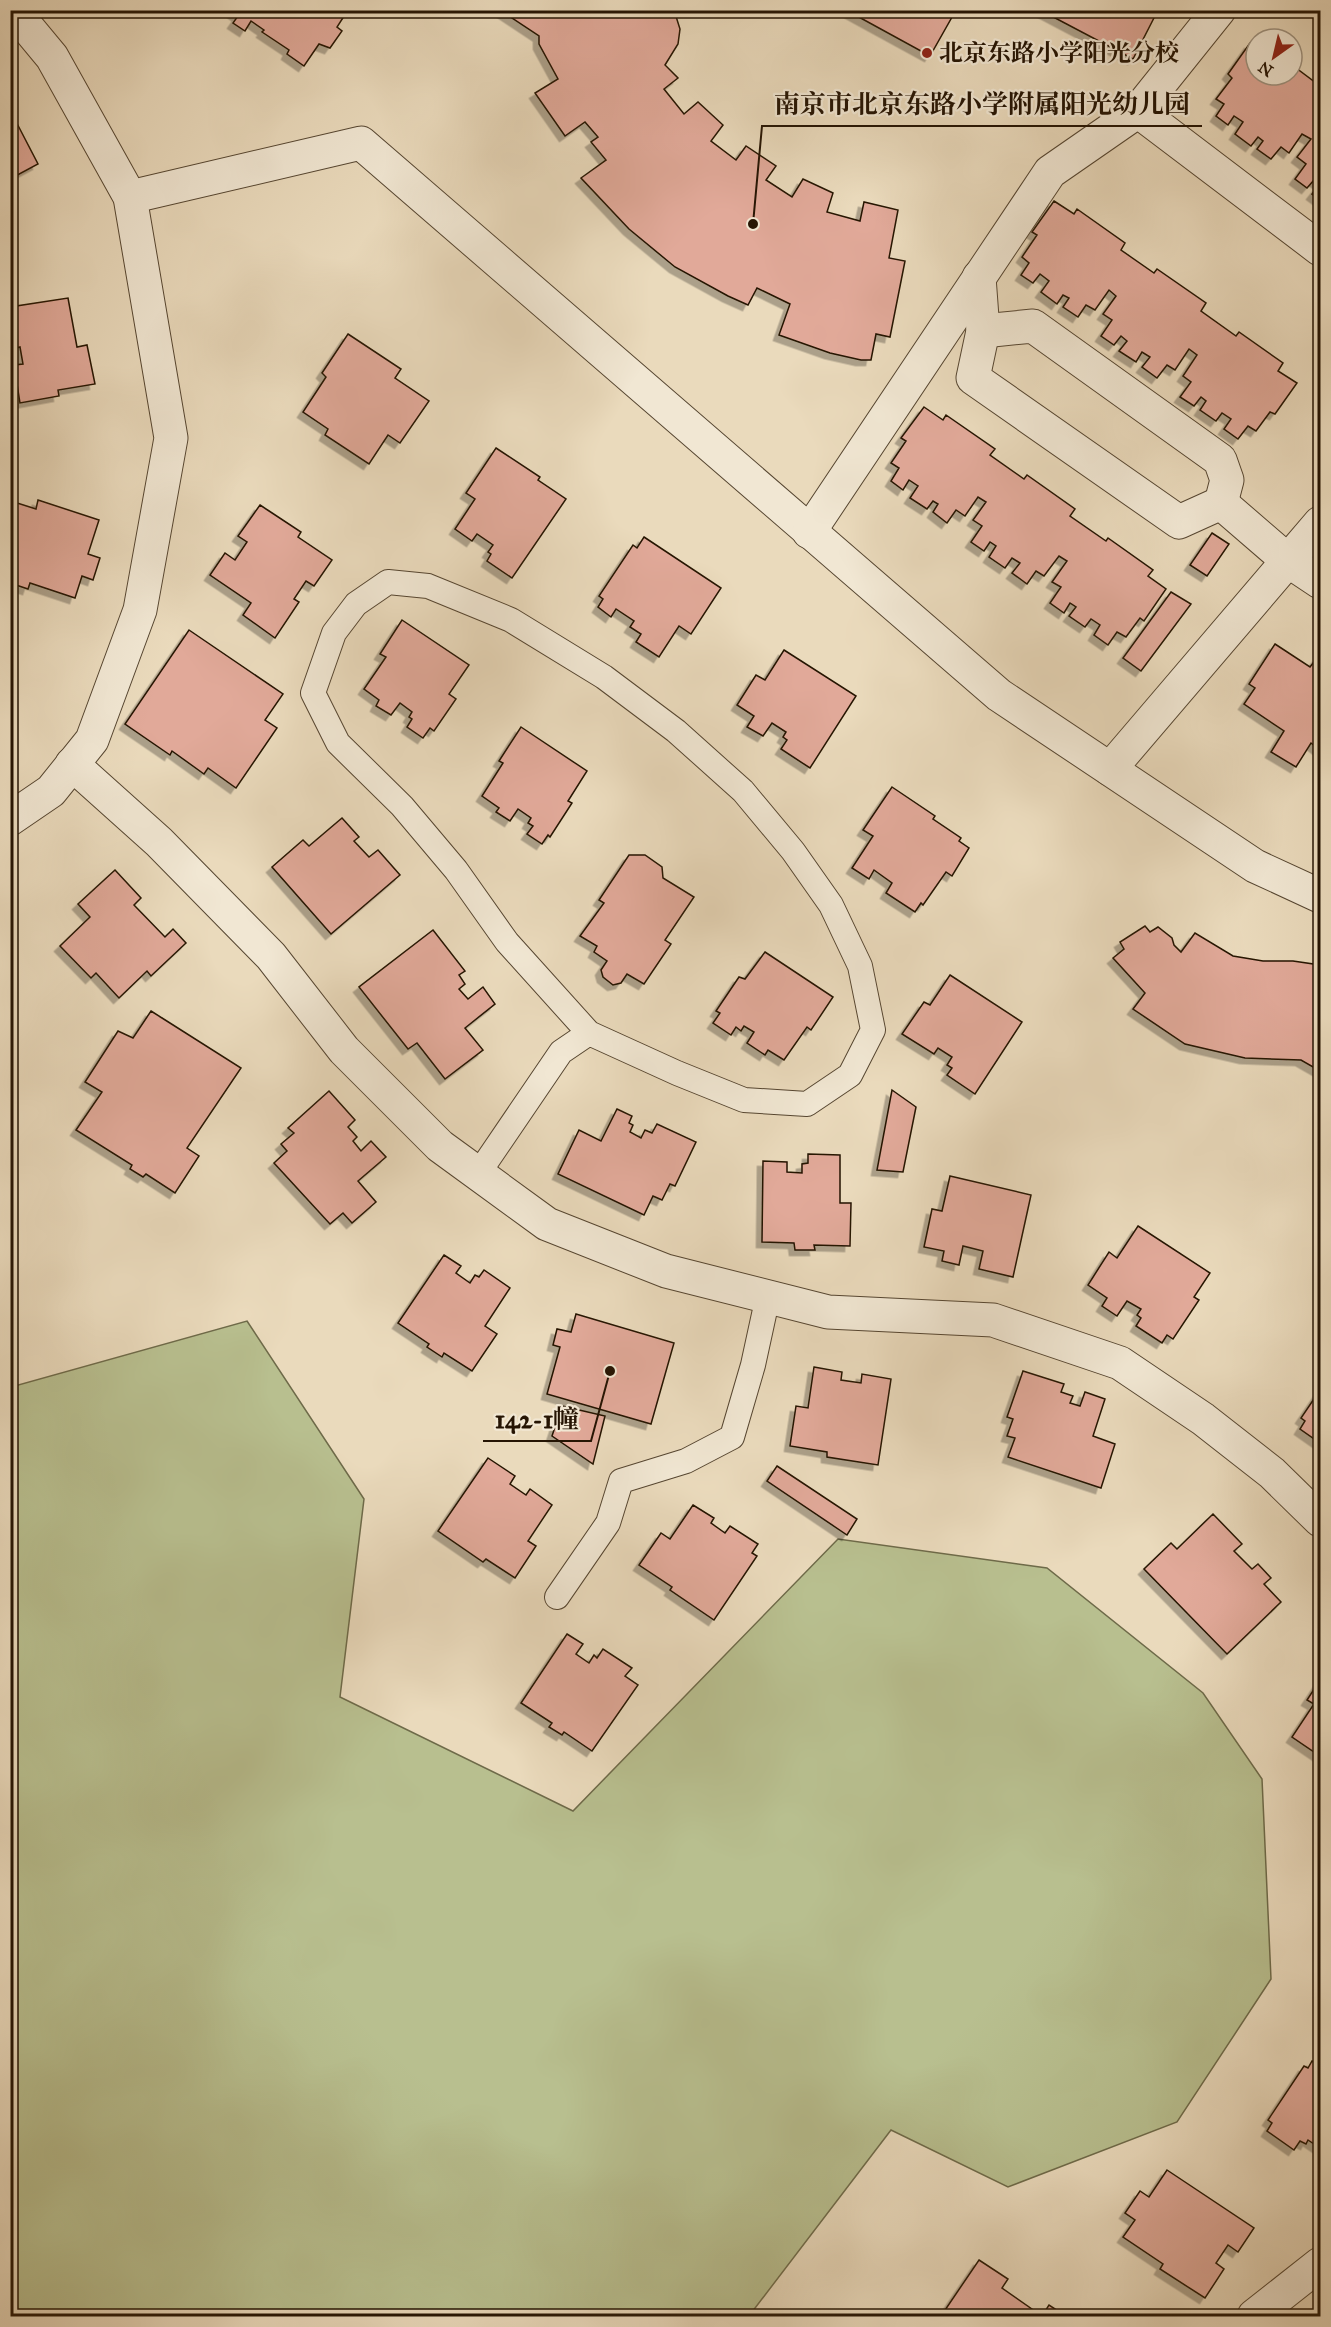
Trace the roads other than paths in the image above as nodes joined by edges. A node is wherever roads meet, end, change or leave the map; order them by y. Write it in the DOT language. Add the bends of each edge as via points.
graph roads {
  1 [pos="13,10"];
  2 [pos="1219,10"];
  3 [pos="1138,111"];
  4 [pos="130,197"];
  5 [pos="1320,249"];
  6 [pos="979,278"];
  7 [pos="983,331"];
  8 [pos="1221,503"];
  9 [pos="1320,523"];
  10 [pos="809,532"];
  11 [pos="1287,560"];
  12 [pos="1320,582"];
  13 [pos="72,764"];
  14 [pos="1110,769"];
  15 [pos="10,819"];
  16 [pos="1320,896"];
  17 [pos="589,1033"];
  18 [pos="478,1174"];
  19 [pos="768,1296"];
  20 [pos="1320,1520"];
  21 [pos="557,1597"];
  22 [pos="1320,2264"];
  23 [pos="1254,2316"];
  1 -- 4 [label="street" via="52,57"];
  2 -- 3 [label="street"];
  3 -- 5 [label="street"];
  3 -- 6 [label="street" via="1050,172"];
  4 -- 10 [label="street" via="361,143"];
  4 -- 13 [label="street" via="171,438 140,610 92,740"];
  6 -- 7 [label="street"];
  6 -- 10 [label="street"];
  7 -- 8 [label="street" via="1033,326 1220,460 1227,480"];
  7 -- 8 [label="street" via="973,378 1179,522"];
  8 -- 11 [label="street"];
  9 -- 11 [label="street"];
  10 -- 14 [label="street" via="999,695"];
  11 -- 12 [label="street"];
  11 -- 14 [label="street"];
  13 -- 15 [label="street" via="51,791"];
  13 -- 18 [label="street" via="159,842 271,956 344,1050 440,1146"];
  14 -- 16 [label="street" via="1254,866"];
  17 -- 17 [label="lane" via="744,1100 807,1104 850,1075 873,1030 860,966 831,905 743,790 676,731 604,677 511,620 428,586 388,582 356,604 334,633 313,693 338,743 402,806 456,870 507,942"];
  17 -- 18 [label="lane" via="561,1052"];
  18 -- 19 [label="street" via="547,1224 666,1270"];
  19 -- 20 [label="street" via="828,1311 993,1320 1120,1363 1203,1419 1272,1473"];
  19 -- 21 [label="lane" via="732,1437 686,1461 621,1481 608,1523"];
  22 -- 23 [label="street"];
}
